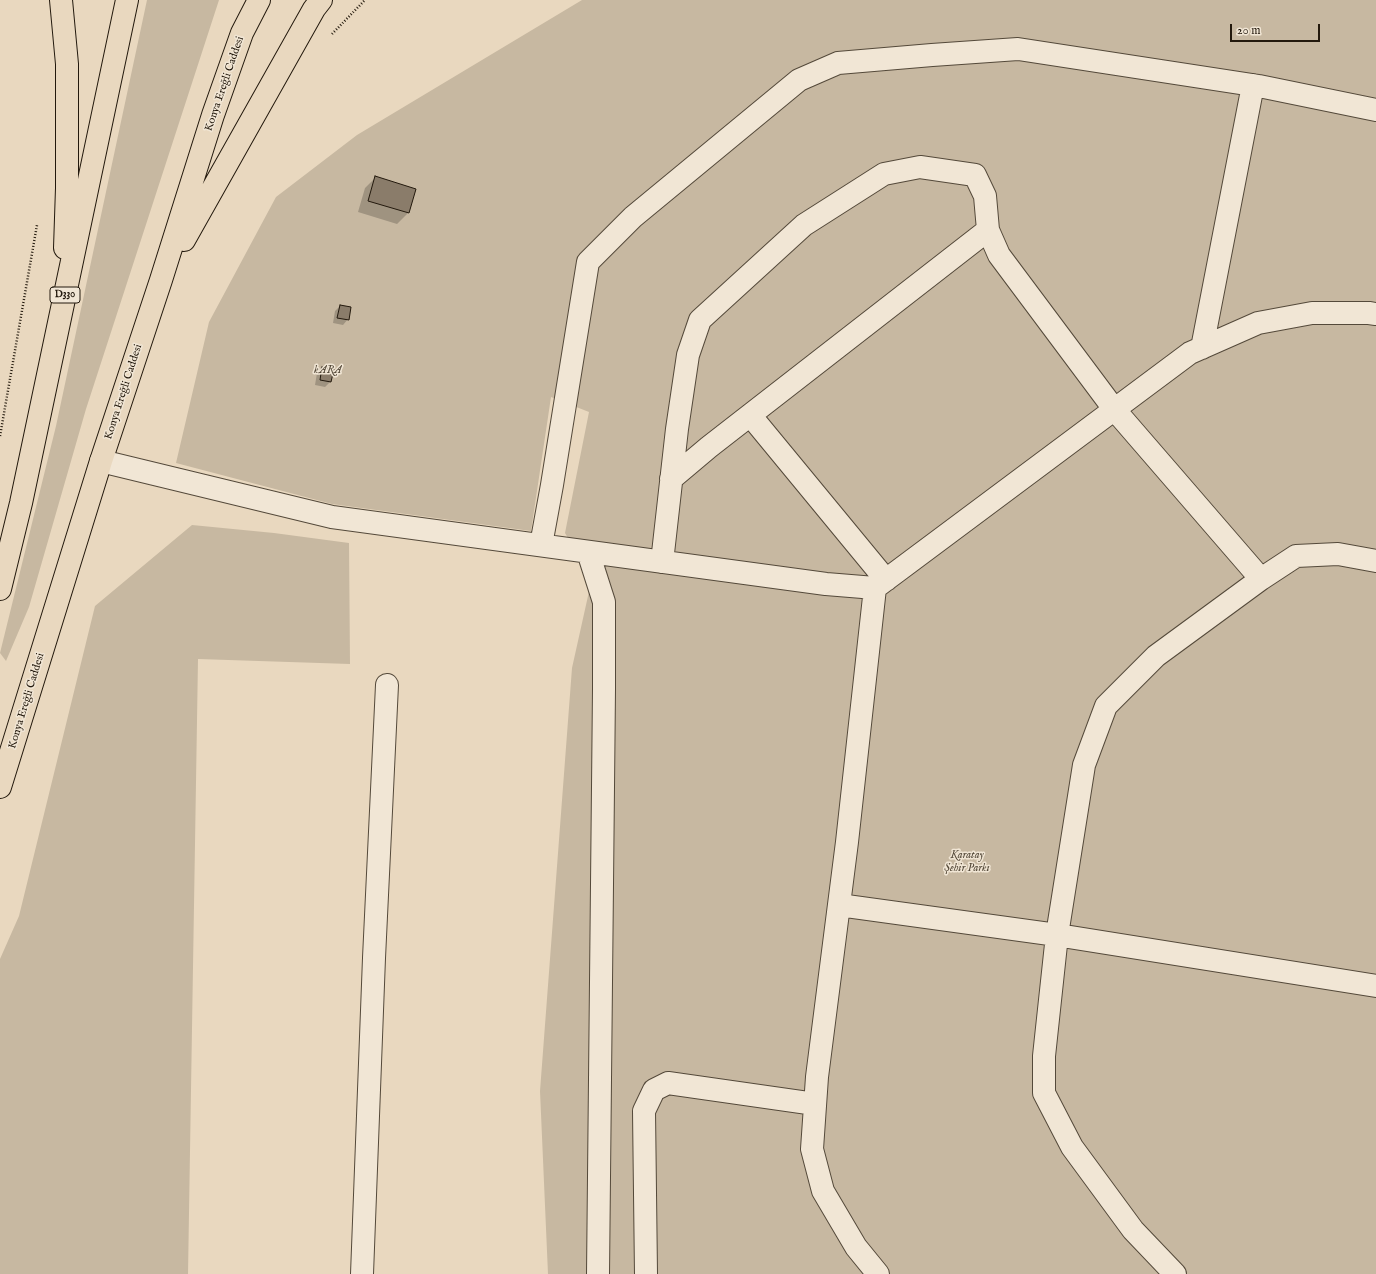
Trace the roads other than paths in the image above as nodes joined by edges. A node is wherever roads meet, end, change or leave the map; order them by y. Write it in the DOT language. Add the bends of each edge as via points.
graph roads {
  1 [pos="61,0"];
  2 [pos="127,0"];
  3 [pos="247,0"];
  4 [pos="258,0"];
  5 [pos="321,0"];
  6 [pos="242,33"];
  7 [pos="1253,85"];
  8 [pos="1376,110"];
  9 [pos="988,230"];
  10 [pos="161,280"];
  11 [pos="63,308"];
  12 [pos="1376,314"];
  13 [pos="1202,348"];
  14 [pos="1114,409"];
  15 [pos="750,415"];
  16 [pos="101,461"];
  17 [pos="672,479"];
  18 [pos="541,545"];
  19 [pos="588,552"];
  20 [pos="1376,561"];
  21 [pos="662,562"];
  22 [pos="1261,579"];
  23 [pos="880,584"];
  24 [pos="0,589"];
  25 [pos="387,685"];
  26 [pos="0,787"];
  27 [pos="839,905"];
  28 [pos="1057,935"];
  29 [pos="1376,986"];
  30 [pos="815,1104"];
  31 [pos="362,1274"];
  32 [pos="598,1274"];
  33 [pos="646,1274"];
  34 [pos="878,1274"];
  35 [pos="1175,1274"];
  1 -- 11 [label="highway" via="67,72"];
  2 -- 11 [label="highway, D330"];
  3 -- 6 [label="highway"];
  4 -- 6 [label="highway, Konya Ereğli Caddesi"];
  5 -- 10 [label="highway"];
  6 -- 10 [label="highway, Konya Ereğli Caddesi" via="213,115"];
  7 -- 8 [label="street"];
  7 -- 13 [label="street"];
  7 -- 18 [label="street" via="1018,49 838,63 799,80 633,217 588,262"];
  9 -- 14 [label="street" via="999,255"];
  9 -- 15 [label="street"];
  9 -- 17 [label="street" via="985,196 975,175 920,168 884,174 804,225 700,320 688,355"];
  10 -- 16 [label="highway, Konya Ereğli Caddesi"];
  11 -- 24 [label="highway, D330"];
  12 -- 13 [label="street" via="1312,313 1258,323"];
  13 -- 14 [label="street" via="1190,353"];
  14 -- 22 [label="street"];
  14 -- 23 [label="street"];
  15 -- 17 [label="street"];
  15 -- 23 [label="street"];
  16 -- 18 [label="street" via="332,517"];
  16 -- 26 [label="highway, Konya Ereğli Caddesi"];
  17 -- 21 [label="street"];
  18 -- 19 [label="street"];
  19 -- 21 [label="street"];
  19 -- 32 [label="street" via="604,602"];
  20 -- 22 [label="street" via="1338,554 1296,556"];
  21 -- 23 [label="street" via="826,584"];
  22 -- 28 [label="street" via="1156,656 1106,706 1084,765"];
  23 -- 27 [label="street"];
  25 -- 31 [label="street"];
  27 -- 28 [label="street"];
  27 -- 30 [label="street"];
  28 -- 29 [label="street"];
  28 -- 35 [label="street" via="1044,1056 1044,1093 1072,1147 1133,1230"];
  30 -- 33 [label="street" via="668,1083 654,1090 644,1111"];
  30 -- 34 [label="street" via="812,1149 823,1191 856,1247"];
}
